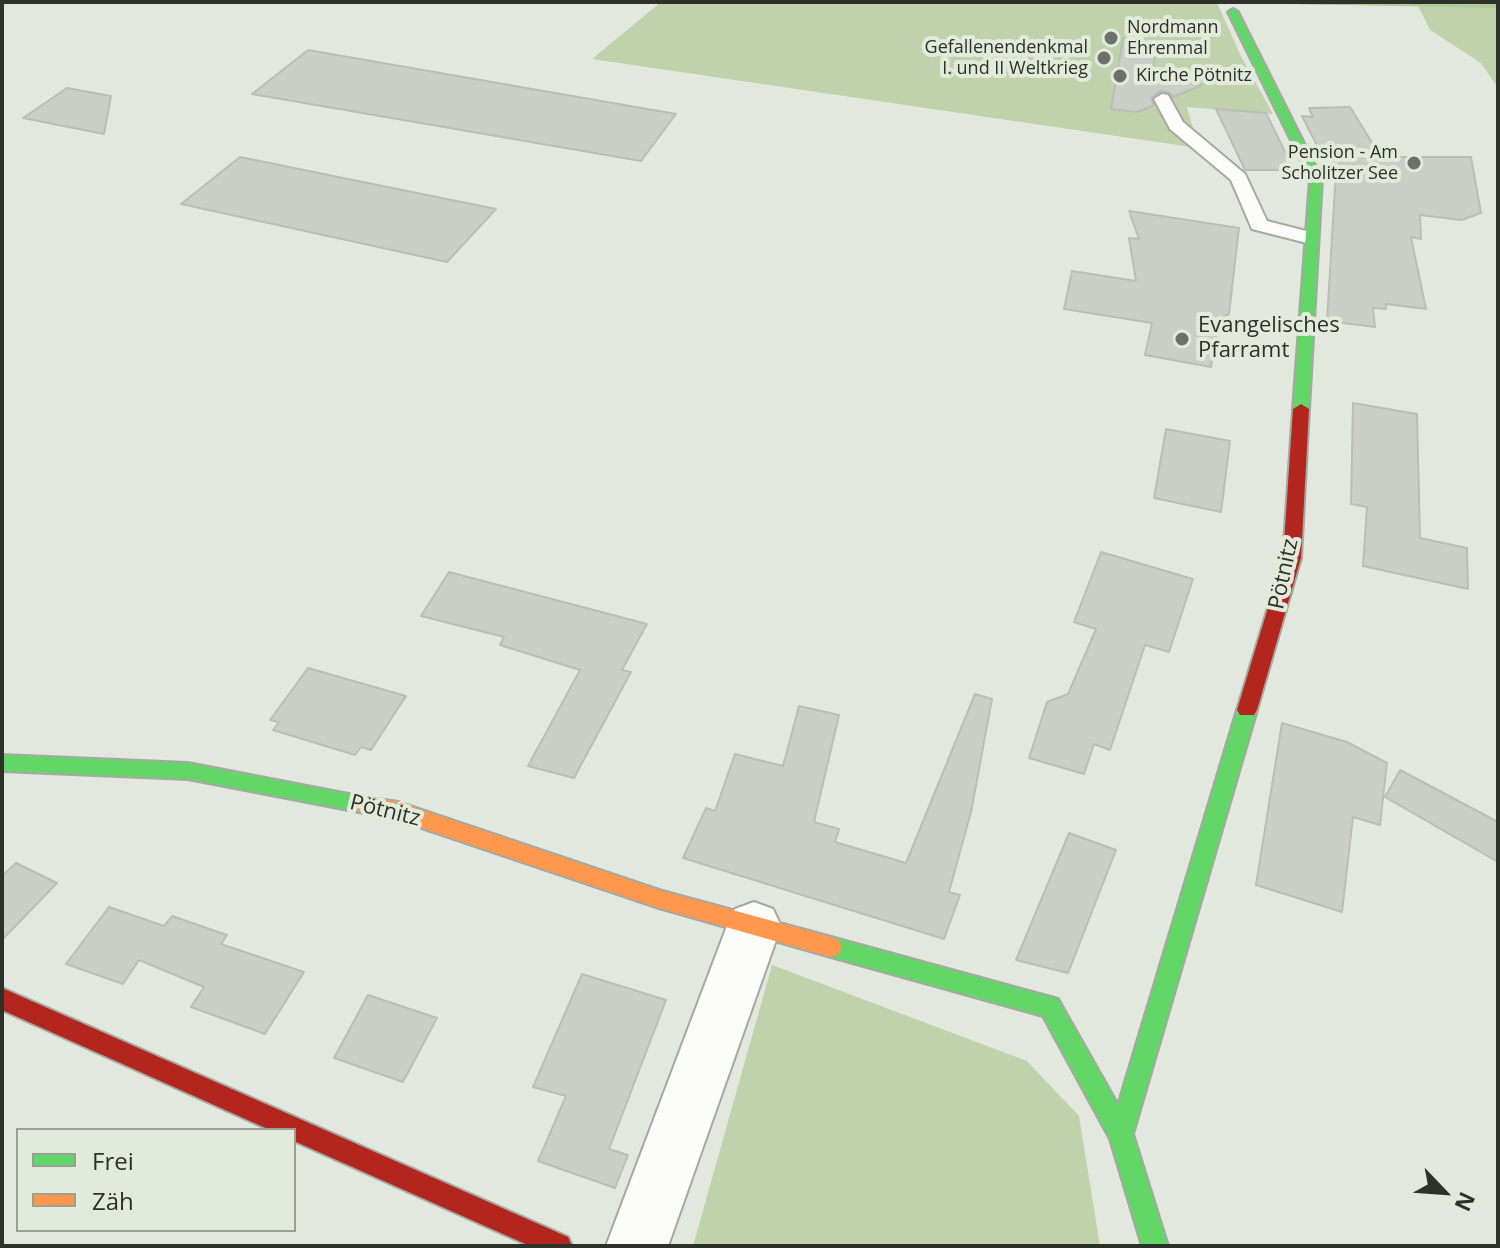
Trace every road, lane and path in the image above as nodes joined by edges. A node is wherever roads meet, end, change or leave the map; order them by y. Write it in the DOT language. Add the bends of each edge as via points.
graph roads {
  1 [pos="1233,12"];
  2 [pos="1162,99"];
  3 [pos="1311,238"];
  4 [pos="2,763"];
  5 [pos="754,926"];
  6 [pos="2,999"];
  7 [pos="293,1128"];
  8 [pos="296,1129"];
  9 [pos="1121,1134"];
  10 [pos="559,1246"];
  11 [pos="637,1246"];
  12 [pos="1155,1246"];
  1 -- 3 [label="street, Pötnitz" via="1316,179"];
  2 -- 3 [label="lane" via="1176,125 1239,178 1259,225"];
  3 -- 9 [label="street, Pötnitz" via="1292,558"];
  4 -- 5 [label="street, Pötnitz" via="188,771 398,811"];
  5 -- 9 [label="street, Pötnitz" via="1050,1007"];
  5 -- 11 [label="street"];
  6 -- 7 [label="street"];
  8 -- 10 [label="street"];
  9 -- 12 [label="street, Pötnitz"];
}
